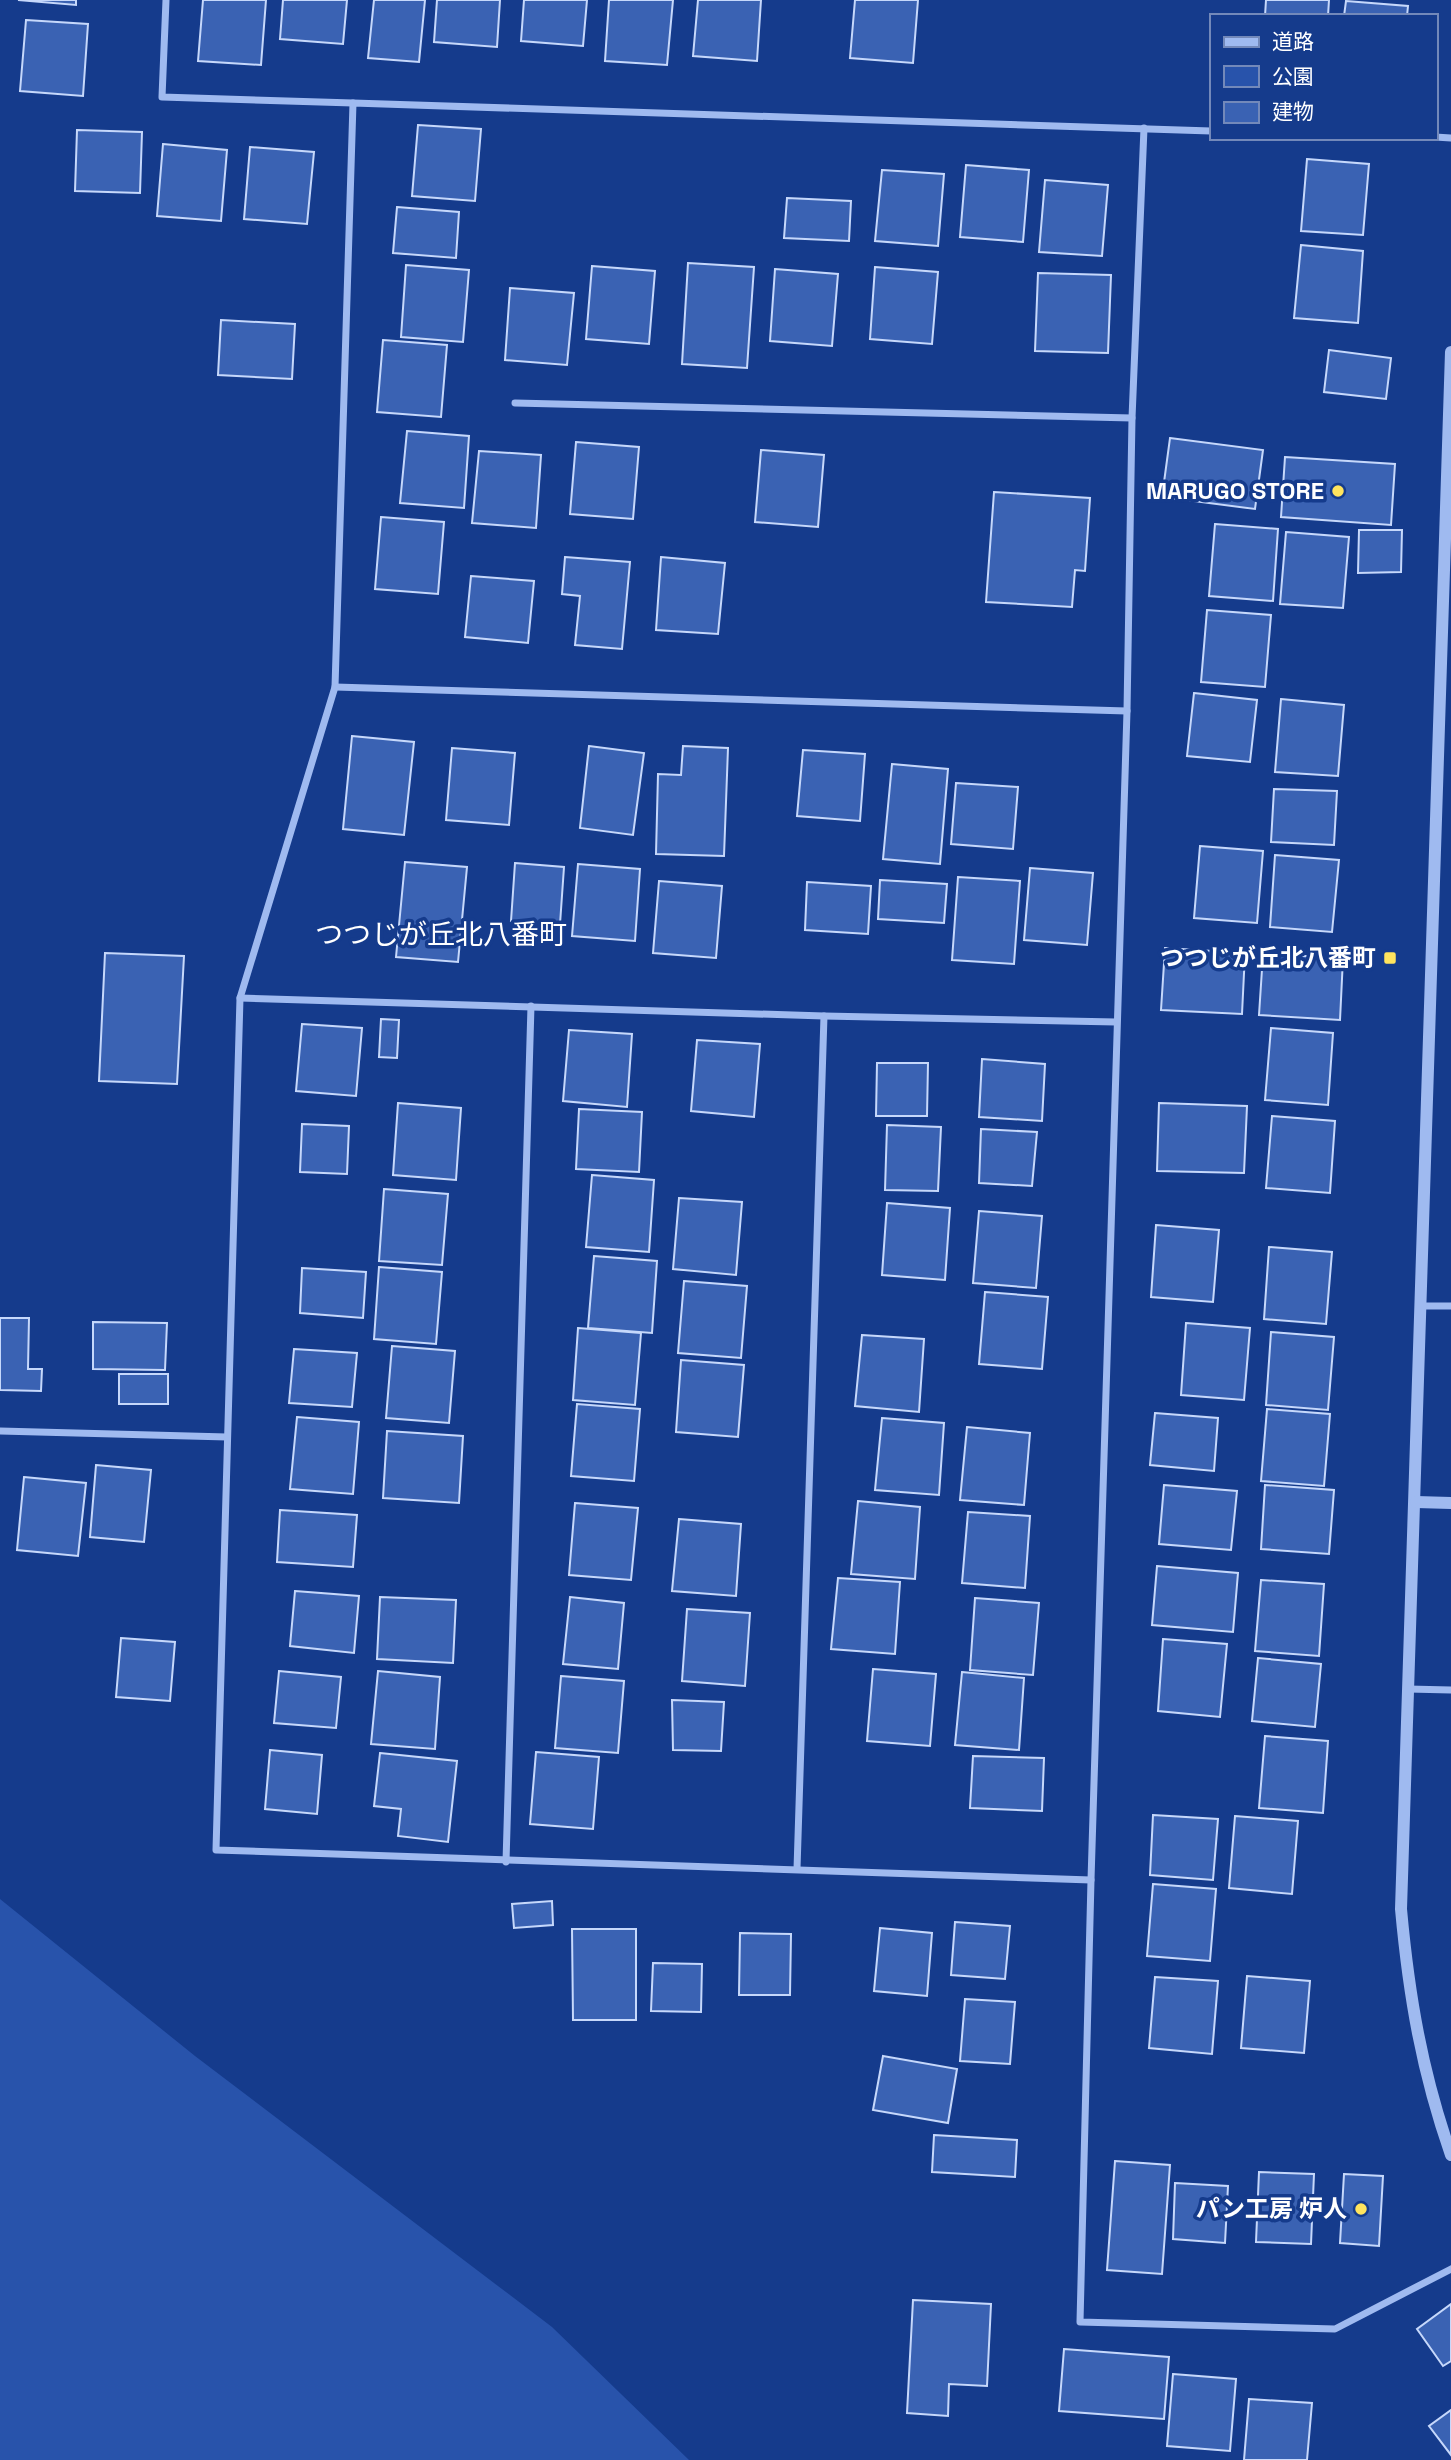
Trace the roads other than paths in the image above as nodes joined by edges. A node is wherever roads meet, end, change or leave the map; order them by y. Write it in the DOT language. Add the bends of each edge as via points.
graph roads {
  1 [pos="166,0"];
  2 [pos="353,103"];
  3 [pos="1144,128"];
  4 [pos="1210,131"];
  5 [pos="1451,352"];
  6 [pos="515,403"];
  7 [pos="1132,418"];
  8 [pos="335,687"];
  9 [pos="1127,711"];
  10 [pos="240,998"];
  11 [pos="531,1006"];
  12 [pos="824,1016"];
  13 [pos="1116,1022"];
  14 [pos="1421,1306"];
  15 [pos="1451,1306"];
  16 [pos="0,1431"];
  17 [pos="227,1437"];
  18 [pos="1416,1502"];
  19 [pos="1451,1503"];
  20 [pos="1408,1689"];
  21 [pos="1451,1690"];
  22 [pos="506,1862"];
  23 [pos="797,1869"];
  24 [pos="1091,1880"];
  25 [pos="1451,2155"];
  26 [pos="1451,2269"];
  1 -- 2 [label="street" via="162,97"];
  2 -- 3 [label="street"];
  2 -- 8 [label="street"];
  3 -- 4 [label="street"];
  3 -- 7 [label="street"];
  5 -- 14 [label="street"];
  6 -- 7 [label="street"];
  7 -- 9 [label="street"];
  8 -- 9 [label="street"];
  8 -- 10 [label="street"];
  9 -- 13 [label="street"];
  10 -- 11 [label="street"];
  10 -- 17 [label="street"];
  11 -- 12 [label="street"];
  11 -- 22 [label="street"];
  12 -- 13 [label="street"];
  12 -- 23 [label="street"];
  13 -- 24 [label="street"];
  14 -- 15 [label="street"];
  14 -- 18 [label="street"];
  16 -- 17 [label="street"];
  17 -- 22 [label="street" via="216,1850"];
  18 -- 19 [label="street"];
  18 -- 20 [label="street"];
  20 -- 21 [label="street"];
  20 -- 25 [label="street" via="1401,1909 1418,2040"];
  22 -- 23 [label="street"];
  23 -- 24 [label="street"];
  24 -- 26 [label="street" via="1080,2322 1335,2329"];
}
